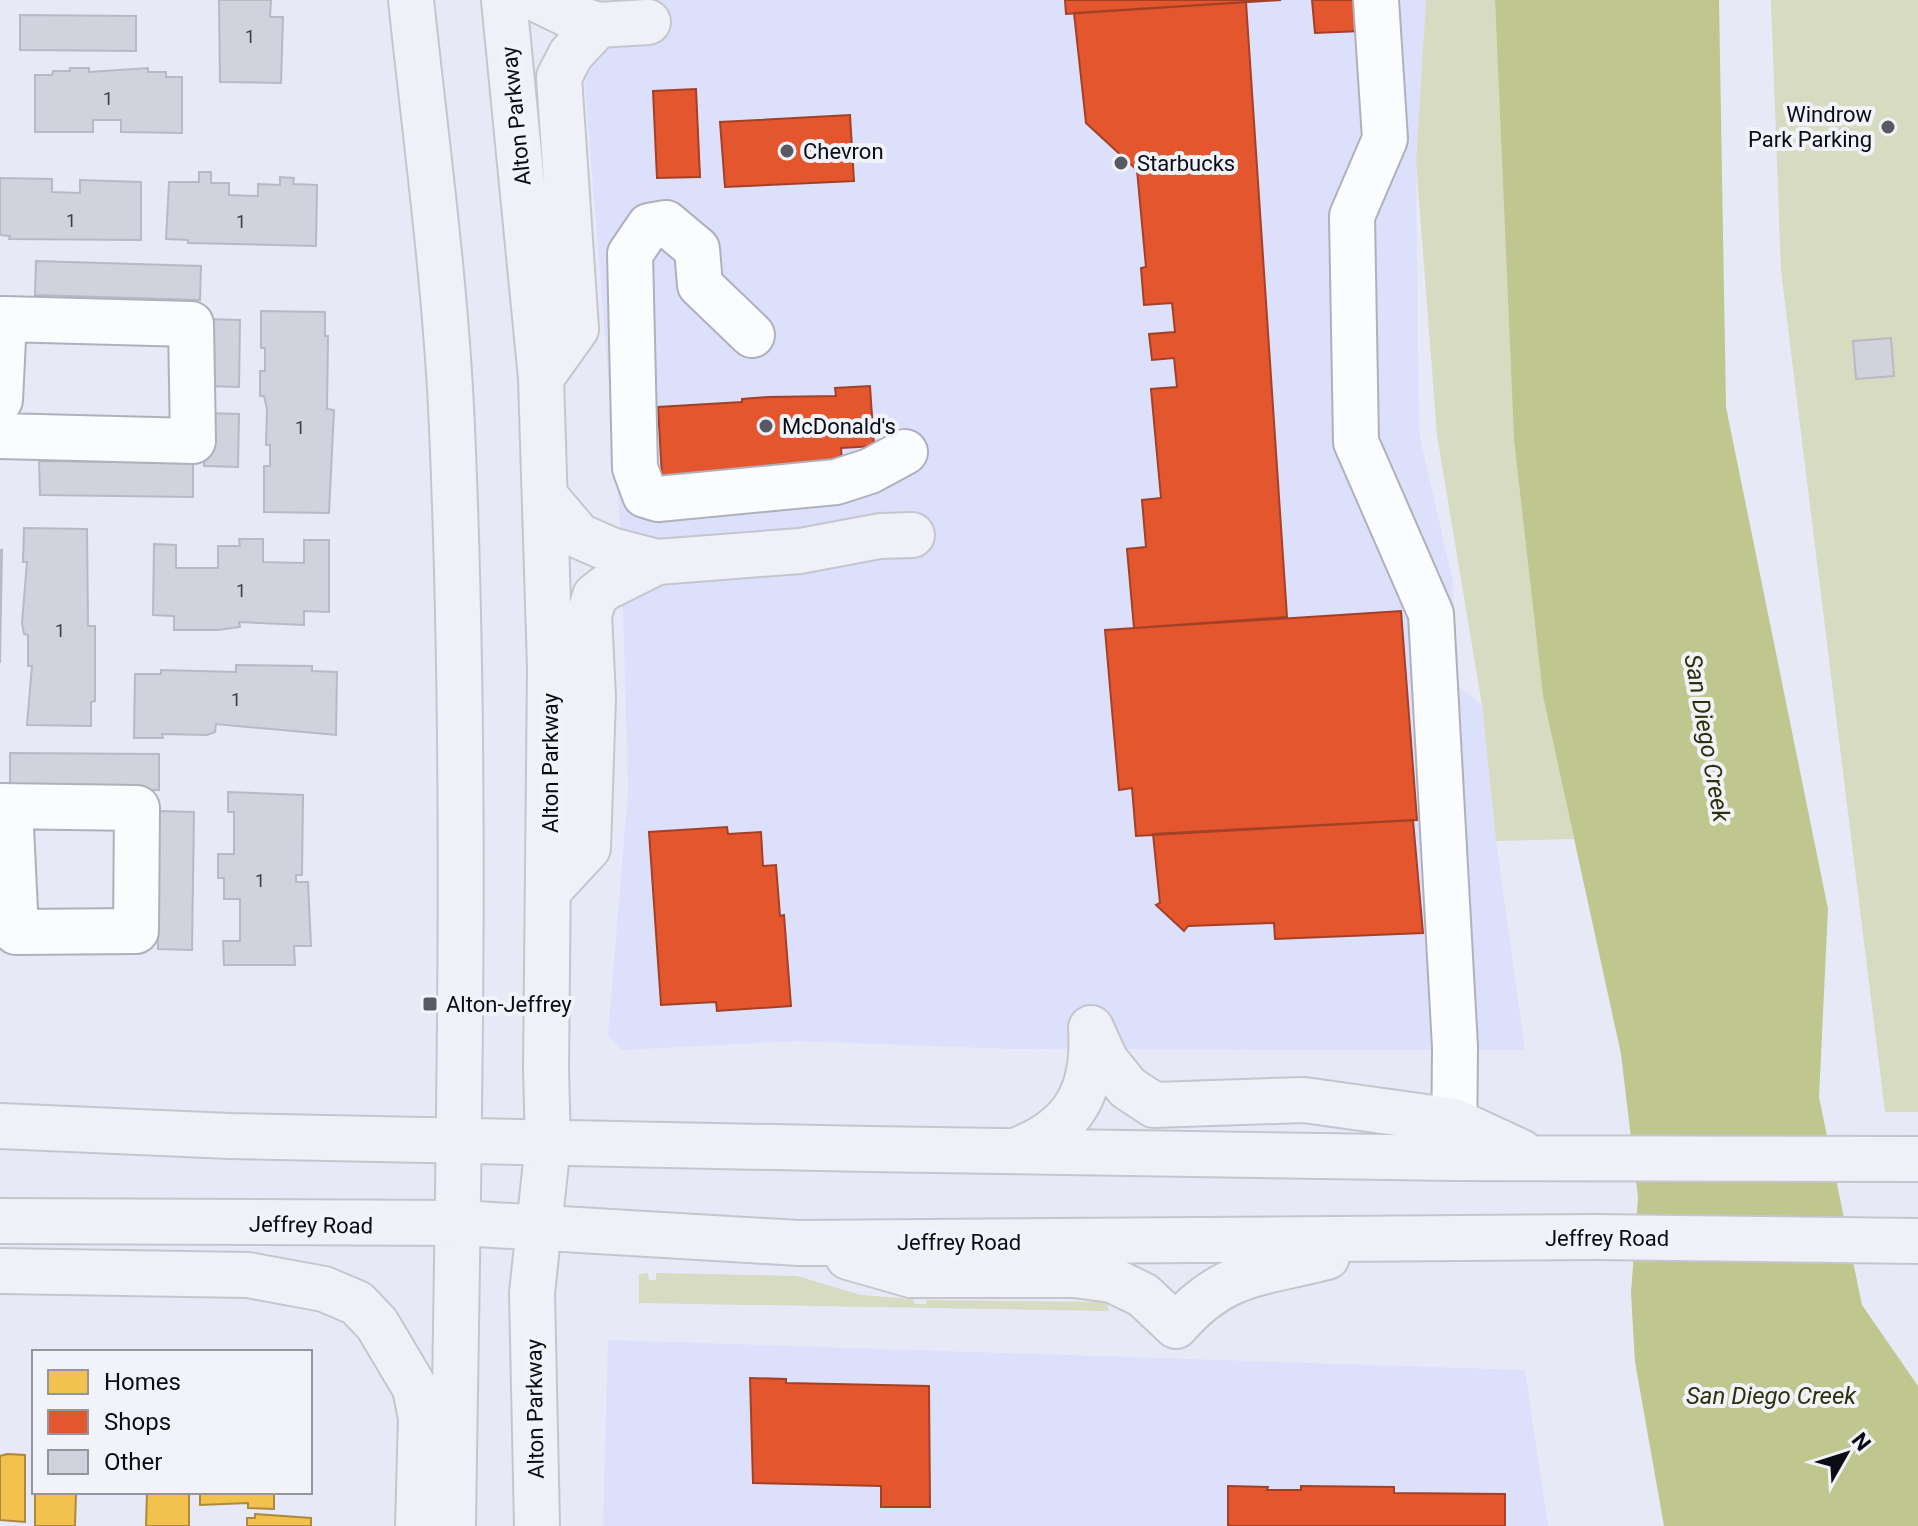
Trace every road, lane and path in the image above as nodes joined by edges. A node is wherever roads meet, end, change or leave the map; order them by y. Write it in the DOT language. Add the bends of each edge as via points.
graph roads {
  1 [pos="411,0"];
  2 [pos="504,0"];
  3 [pos="538,0"];
  4 [pos="1376,0"];
  5 [pos="648,22"];
  6 [pos="598,25"];
  7 [pos="752,335"];
  8 [pos="541,378"];
  9 [pos="0,400"];
  10 [pos="0,436"];
  11 [pos="905,452"];
  12 [pos="545,496"];
  13 [pos="912,535"];
  14 [pos="657,562"];
  15 [pos="550,889"];
  16 [pos="0,1126"];
  17 [pos="461,1140"];
  18 [pos="1454,1140"];
  19 [pos="548,1143"];
  20 [pos="1015,1151"];
  21 [pos="1909,1158"];
  22 [pos="0,1221"];
  23 [pos="460,1223"];
  24 [pos="539,1229"];
  25 [pos="1398,1239"];
  26 [pos="1913,1241"];
  27 [pos="799,1243"];
  28 [pos="0,1271"];
  29 [pos="418,1526"];
  30 [pos="453,1526"];
  31 [pos="537,1526"];
  1 -- 17 [label="main road" via="452,426"];
  2 -- 8 [label="main road, Alton Parkway"];
  3 -- 6 [label="main road"];
  4 -- 18 [label="lane" via="1385,139 1352,216 1356,442 1431,614 1452,997"];
  5 -- 6 [label="main road"];
  6 -- 8 [label="main road" via="571,54 559,77 576,329"];
  7 -- 11 [label="lane" via="700,285 697,249 666,223 649,226 630,254 635,468 645,495 658,499 836,482"];
  8 -- 12 [label="main road, Alton Parkway"];
  9 -- 10 [label="lane" via="4,319 191,324 193,441"];
  12 -- 14 [label="main road" via="579,536"];
  12 -- 15 [label="main road, Alton Parkway"];
  13 -- 14 [label="main road" via="800,551"];
  14 -- 15 [label="main road" via="595,596 589,615 593,697 588,848"];
  15 -- 19 [label="main road, Alton Parkway"];
  16 -- 17 [label="main road"];
  17 -- 19 [label="main road"];
  17 -- 23 [label="main road"];
  18 -- 20 [label="main road"];
  18 -- 20 [label="main road" via="1304,1100 1154,1105 1128,1088 1106,1061 1091,1028 1093,1062 1070,1116 1046,1139"];
  18 -- 21 [label="main road" via="1534,1159"];
  19 -- 20 [label="main road"];
  19 -- 24 [label="main road, Alton Parkway"];
  22 -- 23 [label="main road, Jeffrey Road"];
  23 -- 24 [label="main road, Jeffrey Road"];
  23 -- 30 [label="main road"];
  24 -- 27 [label="main road, Jeffrey Road"];
  24 -- 31 [label="main road, Alton Parkway" via="532,1293"];
  25 -- 26 [label="main road, Jeffrey Road"];
  25 -- 27 [label="main road, Jeffrey Road"];
  25 -- 27 [label="main road" via="1236,1277 1199,1299 1176,1326 1143,1295 1112,1280 1074,1275 911,1275"];
  28 -- 29 [label="main road" via="248,1275 300,1282 357,1303 377,1324 415,1388 421,1418"];
}
